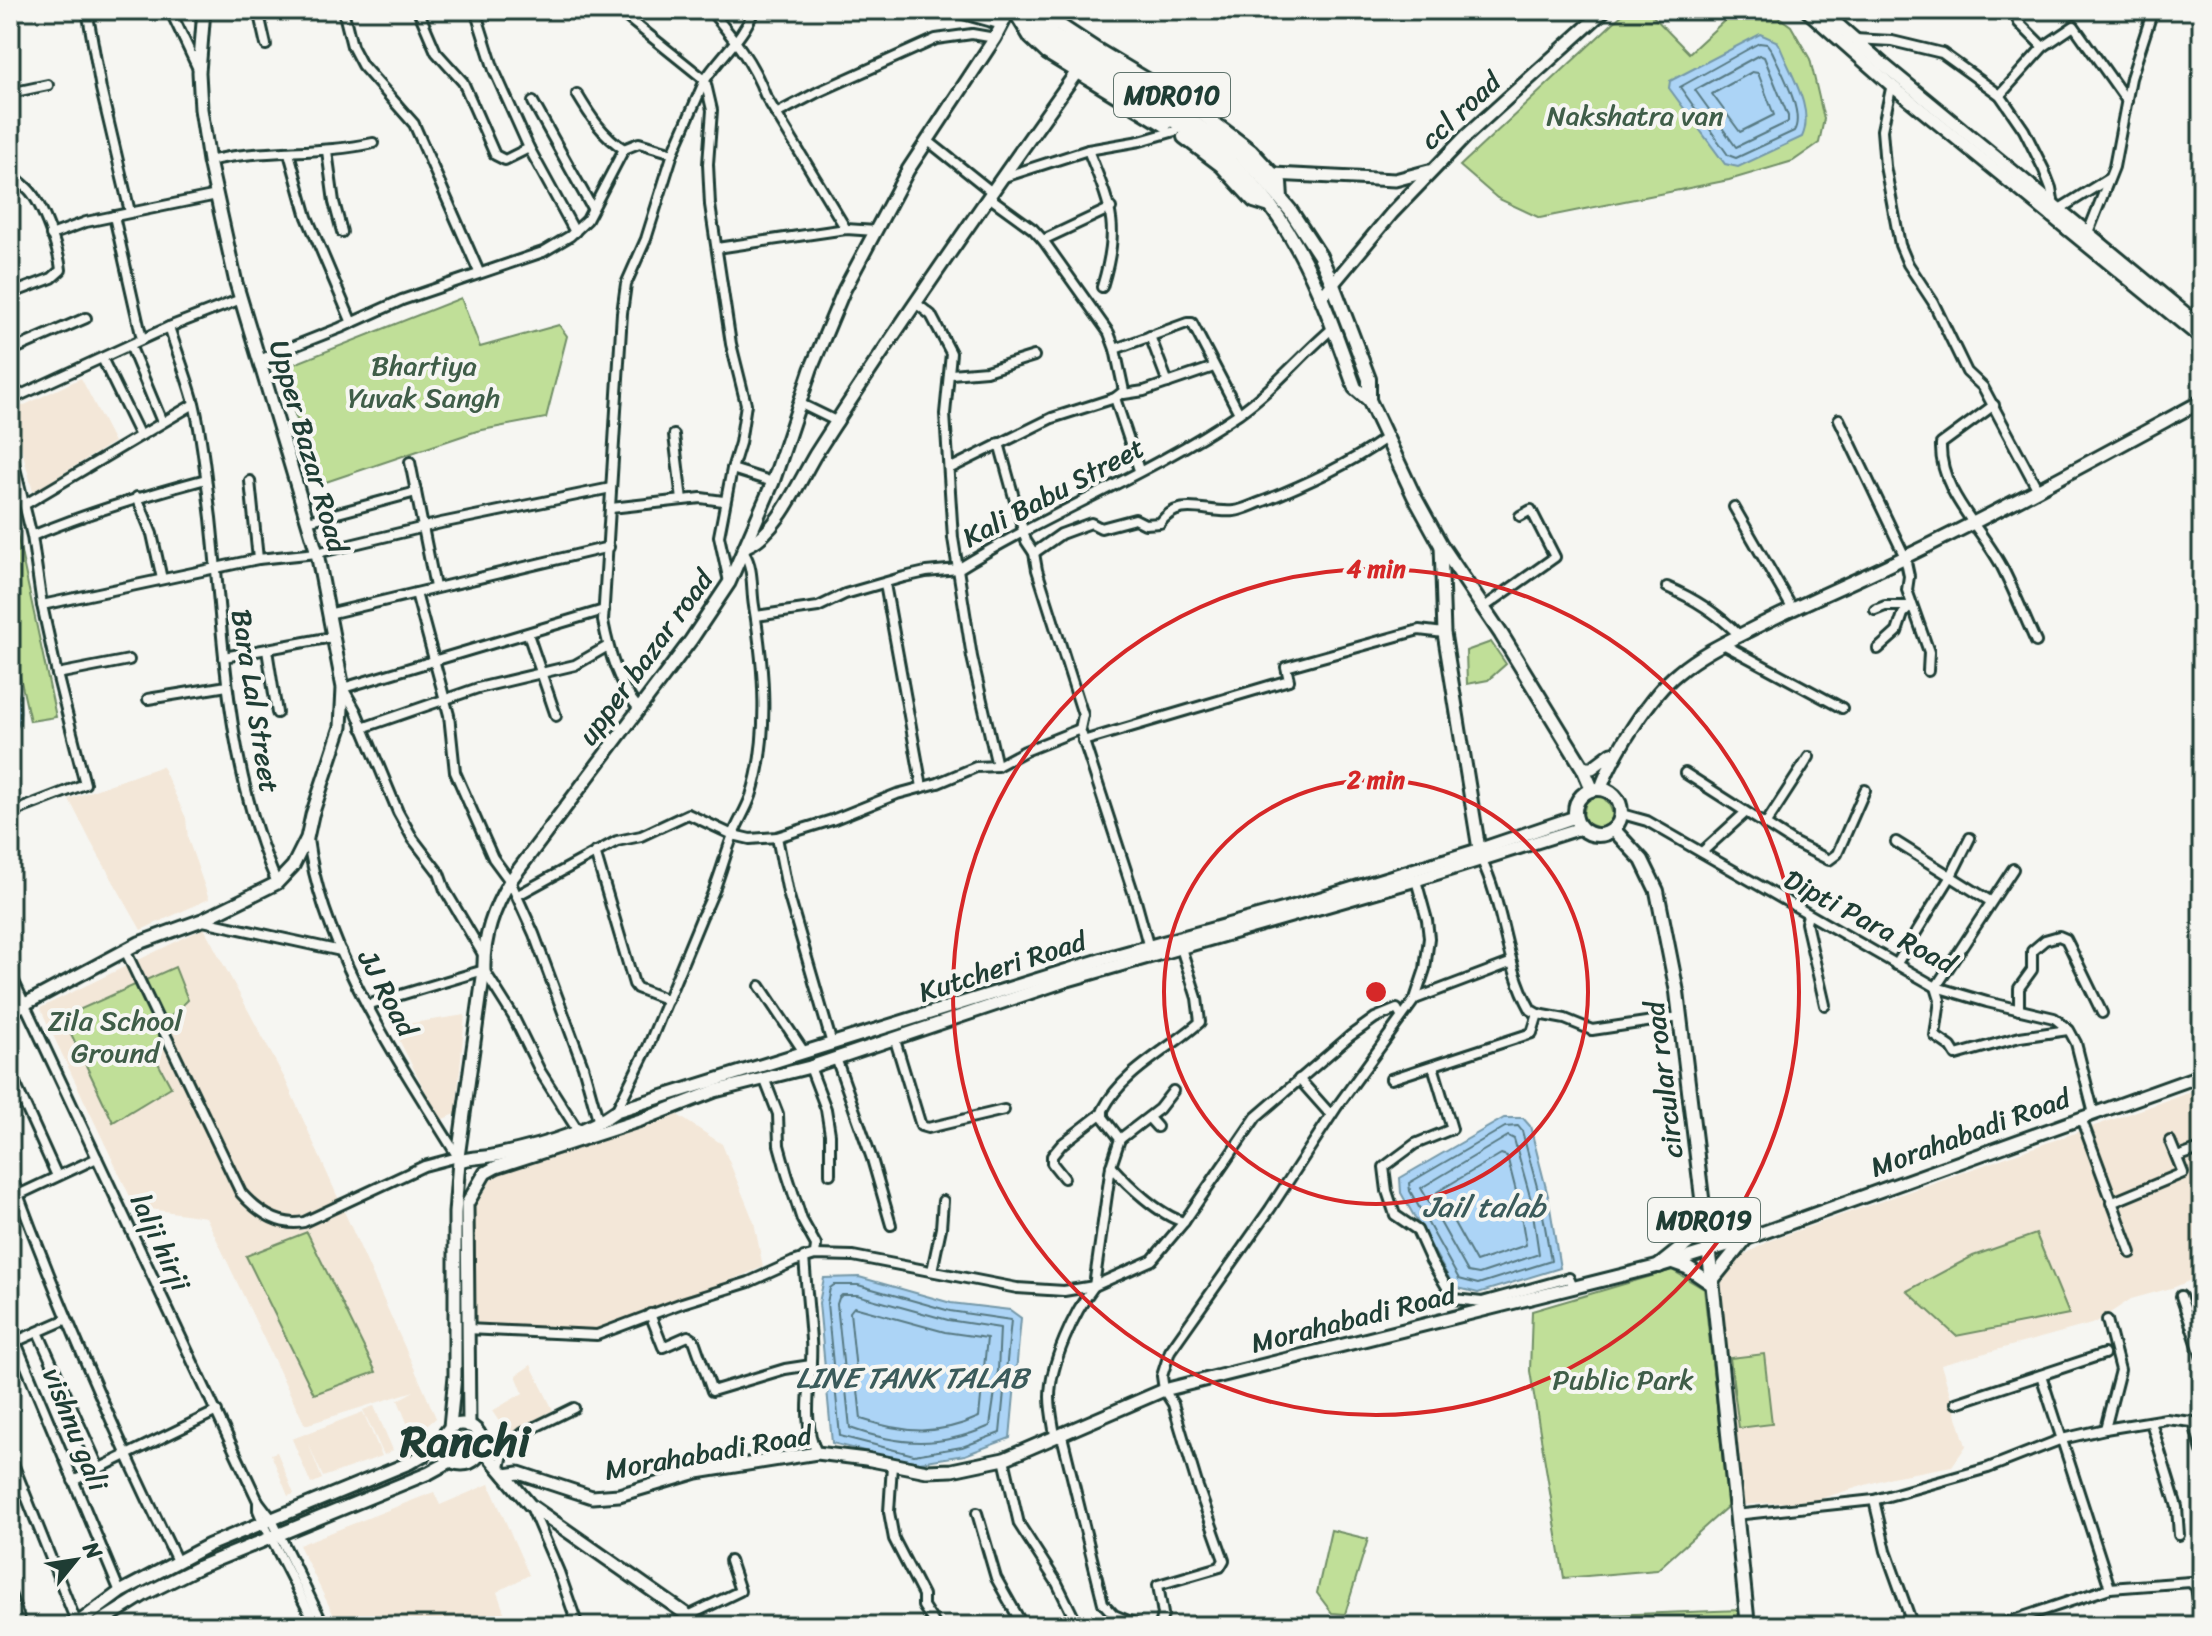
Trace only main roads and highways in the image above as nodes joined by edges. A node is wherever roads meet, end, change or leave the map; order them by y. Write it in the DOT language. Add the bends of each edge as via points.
graph roads {
  1 [pos="204,10"];
  2 [pos="1033,10"];
  3 [pos="1042,10"];
  4 [pos="1605,10"];
  5 [pos="1806,10"];
  6 [pos="1821,10"];
  7 [pos="1012,14"];
  8 [pos="1076,73"];
  9 [pos="1894,81"];
  10 [pos="1211,139"];
  11 [pos="1437,167"];
  12 [pos="1273,174"];
  13 [pos="1276,202"];
  14 [pos="2086,238"];
  15 [pos="1333,285"];
  16 [pos="1321,298"];
  17 [pos="2202,327"];
  18 [pos="2202,339"];
  19 [pos="1369,400"];
  20 [pos="2202,401"];
  21 [pos="1441,545"];
  22 [pos="745,550"];
  23 [pos="1619,748"];
  24 [pos="1583,768"];
  25 [pos="1597,788"];
  26 [pos="1578,822"];
  27 [pos="1614,830"];
  28 [pos="1480,855"];
  29 [pos="1150,951"];
  30 [pos="10,1012"];
  31 [pos="2202,1075"];
  32 [pos="459,1159"];
  33 [pos="1704,1221"];
  34 [pos="1746,1238"];
  35 [pos="1731,1244"];
  36 [pos="1708,1251"];
  37 [pos="1673,1262"];
  38 [pos="1659,1266"];
  39 [pos="1712,1282"];
  40 [pos="469,1426"];
  41 [pos="450,1427"];
  42 [pos="441,1445"];
  43 [pos="481,1447"];
  44 [pos="451,1461"];
  45 [pos="471,1462"];
  46 [pos="500,1469"];
  47 [pos="695,1622"];
  48 [pos="76,1625"];
  49 [pos="94,1626"];
  50 [pos="1748,1626"];
  1 -- 30 [label="main road, Upper Bazar Road" via="199,72 209,161 241,299 317,553 343,688 341,727 307,838 277,883 125,950"];
  2 -- 10 [label="main road" via="1053,35"];
  3 -- 12 [label="main road, MDR010" via="1197,110"];
  4 -- 11 [label="main road, ccl road"];
  5 -- 9 [label="main road"];
  6 -- 9 [label="main road"];
  7 -- 8 [label="main road, MDR010" via="1037,45"];
  7 -- 10 [label="main road"];
  7 -- 22 [label="main road, upper bazar road" via="908,170 844,290"];
  8 -- 13 [label="main road, MDR010" via="1175,131 1221,165 1254,201"];
  8 -- 22 [label="main road, MDR010" via="952,248 782,512"];
  9 -- 14 [label="main road"];
  9 -- 14 [label="main road" via="2056,208"];
  10 -- 13 [label="main road" via="1245,159"];
  11 -- 12 [label="main road, ccl road" via="1395,180"];
  11 -- 15 [label="main road"];
  12 -- 13 [label="main road, MDR010" via="1280,182"];
  13 -- 15 [label="main road" via="1320,256"];
  13 -- 16 [label="main road"];
  14 -- 17 [label="main road"];
  14 -- 18 [label="main road"];
  15 -- 16 [label="main road"];
  15 -- 19 [label="main road" via="1369,379"];
  16 -- 19 [label="main road" via="1355,388"];
  19 -- 21 [label="main road"];
  20 -- 23 [label="main road" via="2038,490 1723,644 1675,675"];
  21 -- 24 [label="main road"];
  21 -- 28 [label="main road" via="1444,633"];
  22 -- 32 [label="main road, upper bazar road" via="729,583 510,881 492,914"];
  23 -- 24 [label="main road" via="1597,765"];
  23 -- 25 [label="main road"];
  24 -- 25 [label="main road"];
  25 -- 26 [label="main road" via="1578,799"];
  25 -- 27 [label="main road" via="1617,797 1622,814"];
  26 -- 27 [label="main road" via="1597,835"];
  26 -- 28 [label="main road"];
  27 -- 33 [label="main road, circular road / MDR019" via="1642,860 1664,919"];
  28 -- 29 [label="main road, Kutcheri Road"];
  28 -- 29 [label="main road" via="1416,880 1181,948"];
  29 -- 32 [label="main road, Kutcheri Road" via="616,1111 578,1131 497,1155"];
  29 -- 40 [label="main road" via="895,1040 715,1091 485,1173 467,1204"];
  31 -- 34 [label="main road, Morahabadi Road"];
  32 -- 41 [label="main road"];
  33 -- 35 [label="main road"];
  33 -- 36 [label="main road, circular road / MDR019"];
  33 -- 38 [label="main road" via="1689,1242"];
  34 -- 35 [label="main road, Morahabadi Road"];
  34 -- 39 [label="main road"];
  35 -- 36 [label="main road, Morahabadi Road"];
  36 -- 37 [label="main road, Morahabadi Road"];
  36 -- 39 [label="main road, circular road / MDR019"];
  37 -- 38 [label="main road, Morahabadi Road"];
  37 -- 39 [label="main road"];
  38 -- 46 [label="main road, Morahabadi Road" via="1164,1390 1004,1459 952,1470 927,1471 817,1453 697,1472 619,1495 592,1497"];
  39 -- 50 [label="main road, circular road / MDR019"];
  40 -- 41 [label="main road"];
  40 -- 43 [label="main road" via="479,1434"];
  41 -- 42 [label="main road"];
  42 -- 44 [label="main road"];
  42 -- 48 [label="main road" via="177,1561 120,1592"];
  43 -- 45 [label="main road"];
  43 -- 46 [label="main road"];
  44 -- 45 [label="main road"];
  44 -- 49 [label="main road" via="156,1588"];
  45 -- 46 [label="main road, Morahabadi Road"];
  46 -- 47 [label="main road" via="530,1505"];
}
